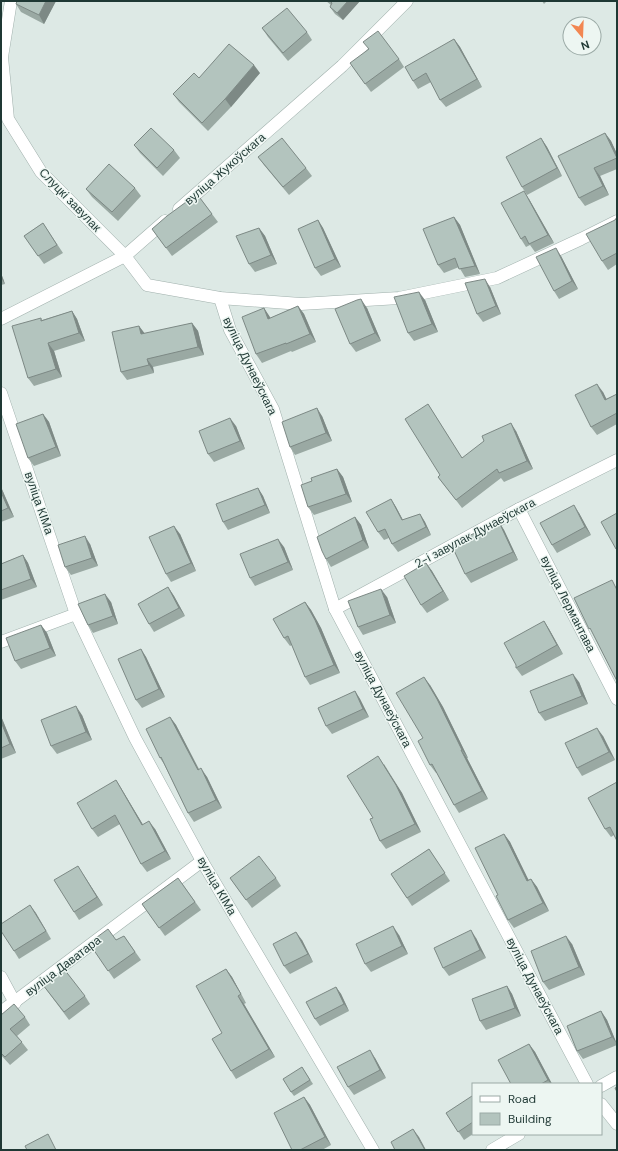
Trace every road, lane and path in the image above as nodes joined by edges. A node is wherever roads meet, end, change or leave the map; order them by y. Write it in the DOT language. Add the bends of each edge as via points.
graph roads {
  1 [pos="11,1"];
  2 [pos="407,1"];
  3 [pos="617,221"];
  4 [pos="125,256"];
  5 [pos="220,298"];
  6 [pos="1,319"];
  7 [pos="1,393"];
  8 [pos="617,460"];
  9 [pos="520,509"];
  10 [pos="335,609"];
  11 [pos="76,614"];
  12 [pos="1,642"];
  13 [pos="617,699"];
  14 [pos="202,861"];
  15 [pos="1,977"];
  16 [pos="15,1002"];
  17 [pos="1,1012"];
  18 [pos="617,1077"];
  19 [pos="586,1083"];
  20 [pos="602,1085"];
  21 [pos="602,1105"];
  22 [pos="617,1124"];
  23 [pos="517,1135"];
  24 [pos="373,1150"];
  25 [pos="492,1150"];
  1 -- 4 [label="street, Слуцкі завулак" via="2,57 8,119 41,172"];
  2 -- 4 [label="street, вуліца Жукоўскага" via="342,66"];
  3 -- 5 [label="street, Слуцкі завулак" via="497,278 399,298 301,304"];
  4 -- 5 [label="street, Слуцкі завулак" via="148,285"];
  4 -- 6 [label="street, вуліца Жукоўскага"];
  5 -- 10 [label="street, вуліца Дунаеўскага" via="230,330 273,409"];
  7 -- 11 [label="street, вуліца КІМа"];
  8 -- 9 [label="street, 2-і завулак Дунаеўскага"];
  9 -- 10 [label="street, 2-і завулак Дунаеўскага"];
  9 -- 13 [label="street, вуліца Лермантава"];
  10 -- 19 [label="street, вуліца Дунаеўскага"];
  11 -- 12 [label="street"];
  11 -- 14 [label="street, вуліца КІМа" via="135,738"];
  14 -- 16 [label="street, вуліца Даватара"];
  14 -- 24 [label="street, вуліца КІМа"];
  15 -- 16 [label="street"];
  16 -- 17 [label="street, вуліца Даватара"];
  18 -- 20 [label="street"];
  21 -- 22 [label="street"];
  23 -- 25 [label="street"];
}
